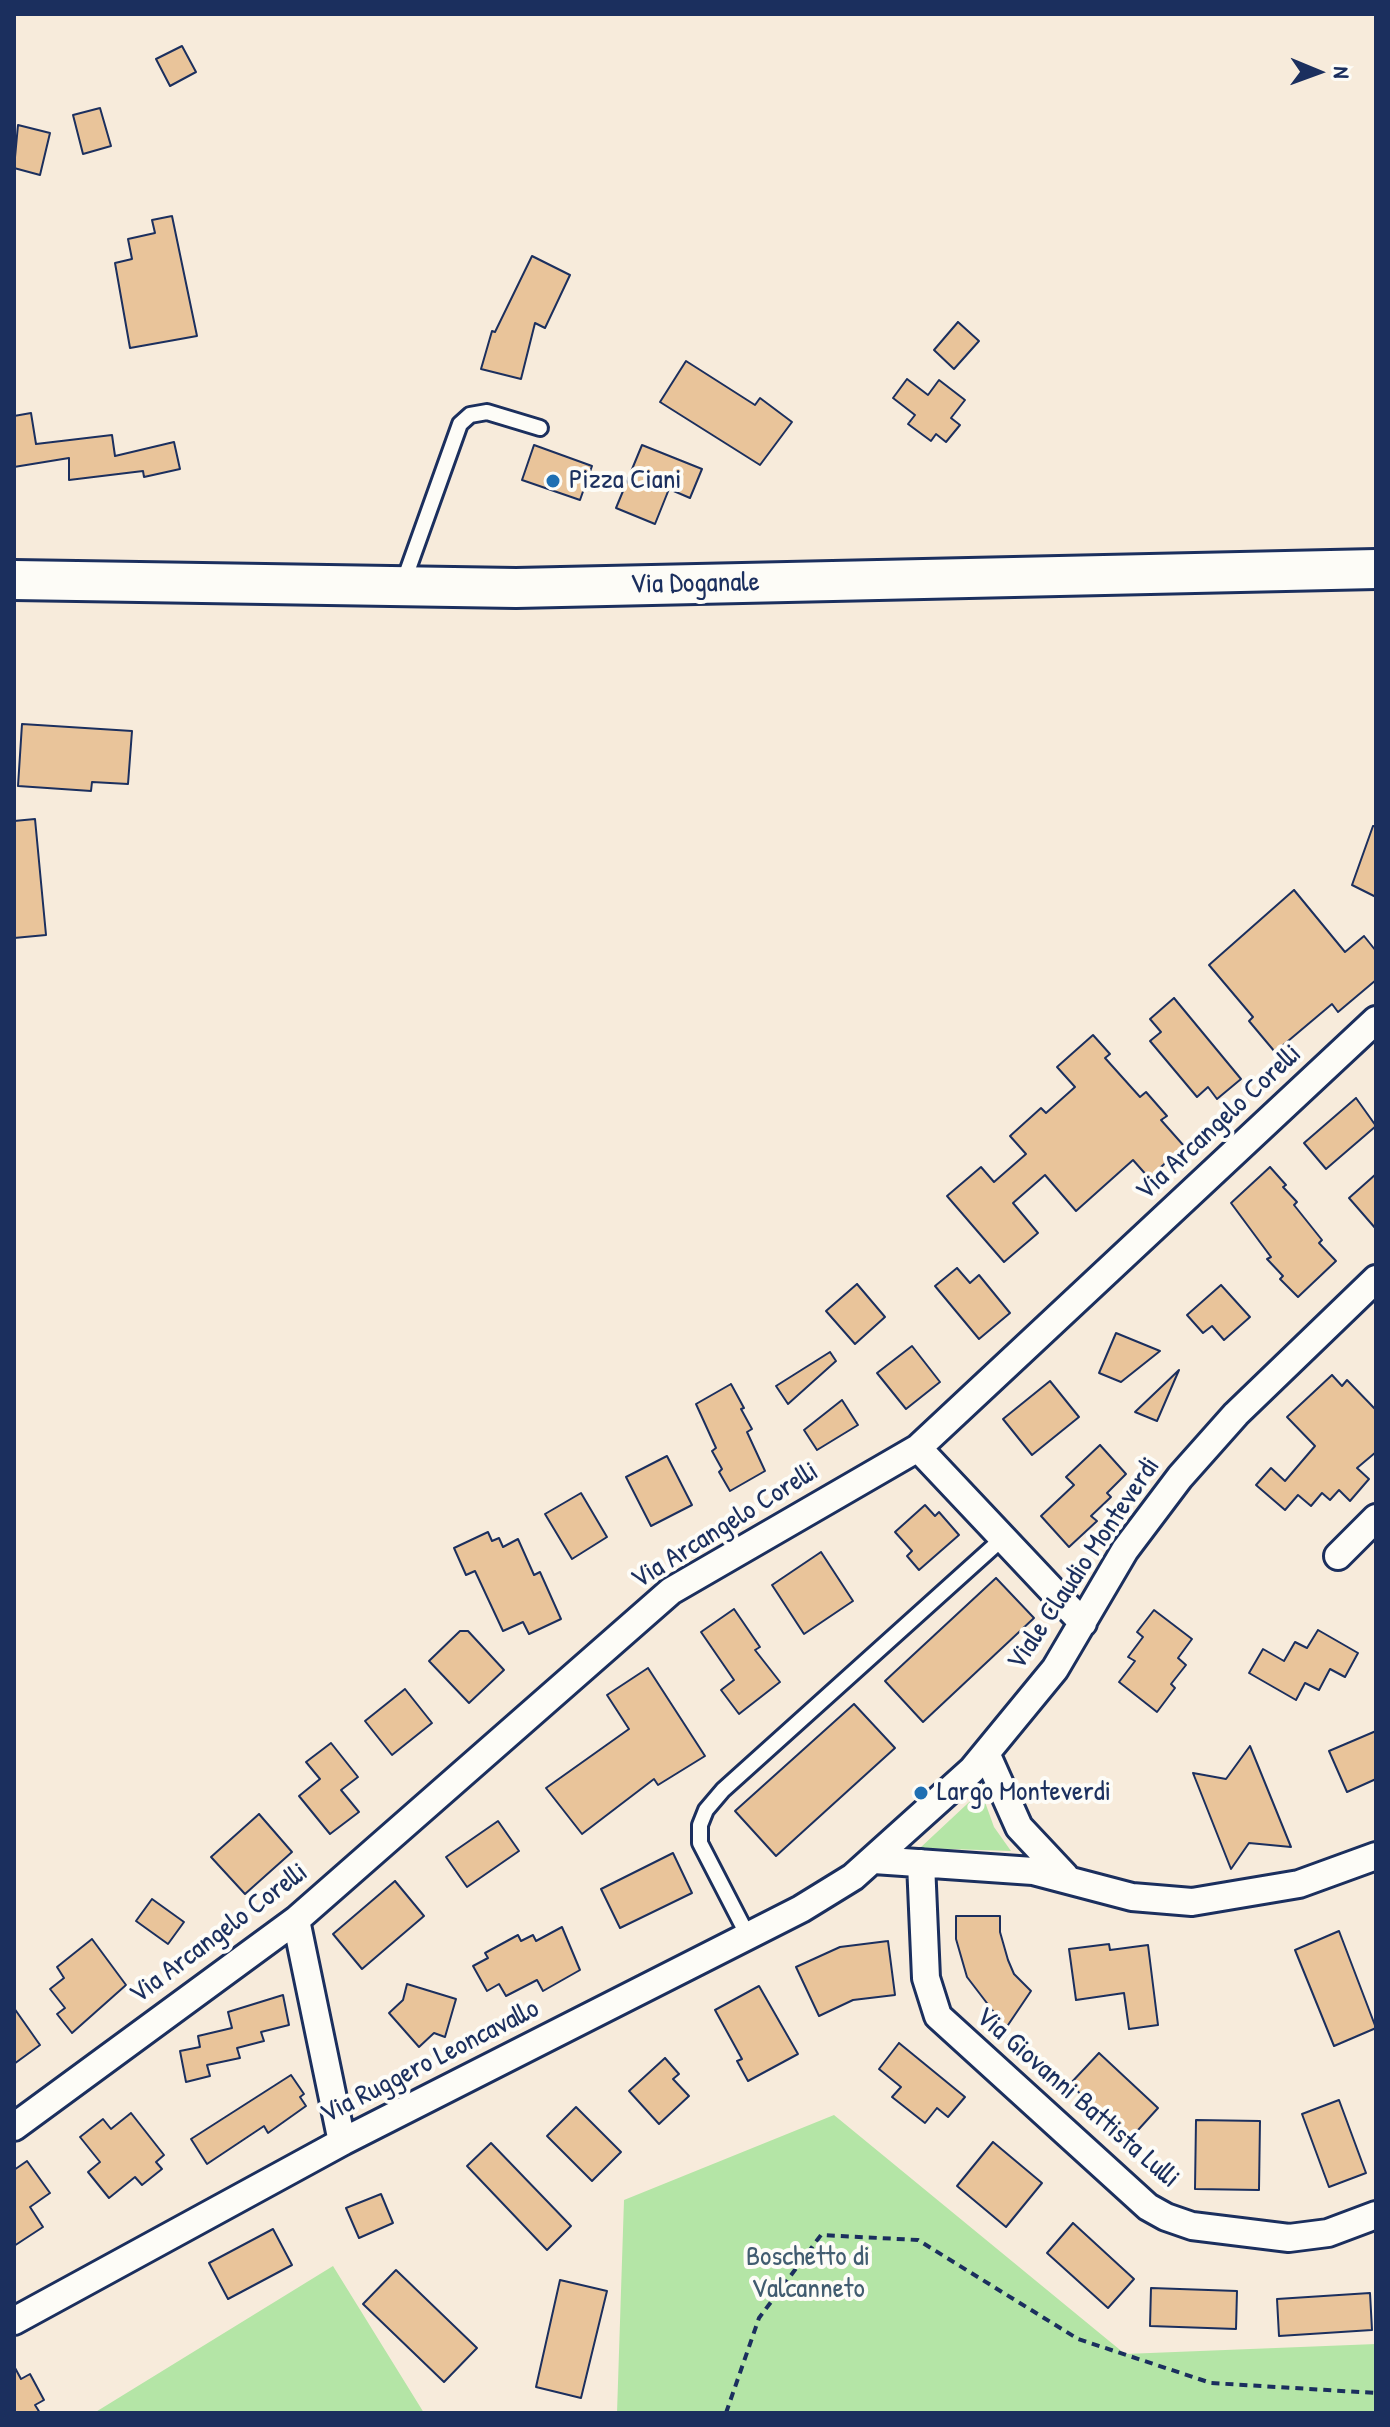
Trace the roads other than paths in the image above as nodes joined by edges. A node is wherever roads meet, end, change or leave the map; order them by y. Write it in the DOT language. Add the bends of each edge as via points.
graph roads {
  1 [pos="540,428"];
  2 [pos="1376,569"];
  3 [pos="14,580"];
  4 [pos="402,586"];
  5 [pos="1376,1020"];
  6 [pos="1376,1279"];
  7 [pos="918,1448"];
  8 [pos="1376,1518"];
  9 [pos="1003,1538"];
  10 [pos="1338,1556"];
  11 [pos="1083,1623"];
  12 [pos="986,1753"];
  13 [pos="1376,1856"];
  14 [pos="874,1860"];
  15 [pos="921,1863"];
  16 [pos="1065,1876"];
  17 [pos="296,1920"];
  18 [pos="748,1936"];
  19 [pos="14,2127"];
  20 [pos="342,2142"];
  21 [pos="1376,2215"];
  22 [pos="14,2321"];
  1 -- 4 [label="lane" via="487,412 470,415 460,424"];
  2 -- 4 [label="main road, Via Doganale"];
  3 -- 4 [label="main road, Via Doganale"];
  5 -- 7 [label="street, Via Arcangelo Corelli"];
  6 -- 11 [label="street, Viale Claudio Monteverdi" via="1193,1461 1125,1550"];
  7 -- 9 [label="street"];
  7 -- 17 [label="street, Via Arcangelo Corelli" via="660,1600"];
  8 -- 10 [label="street"];
  9 -- 11 [label="street"];
  9 -- 18 [label="lane" via="706,1810 700,1843"];
  11 -- 12 [label="street, Viale Claudio Monteverdi" via="1049,1677"];
  12 -- 14 [label="street, Viale Claudio Monteverdi"];
  12 -- 16 [label="street" via="1019,1827"];
  13 -- 16 [label="street" via="1299,1884 1212,1901 1132,1897"];
  14 -- 15 [label="street"];
  14 -- 18 [label="street, Via Ruggero Leoncavallo" via="827,1895"];
  15 -- 16 [label="street"];
  15 -- 21 [label="street, Via Giovanni Battista Lulli" via="926,1978 938,2016 1148,2207 1192,2226 1289,2238 1328,2233"];
  17 -- 19 [label="street, Via Arcangelo Corelli"];
  17 -- 20 [label="street"];
  18 -- 20 [label="street, Via Ruggero Leoncavallo"];
  20 -- 22 [label="street, Via Ruggero Leoncavallo"];
}
